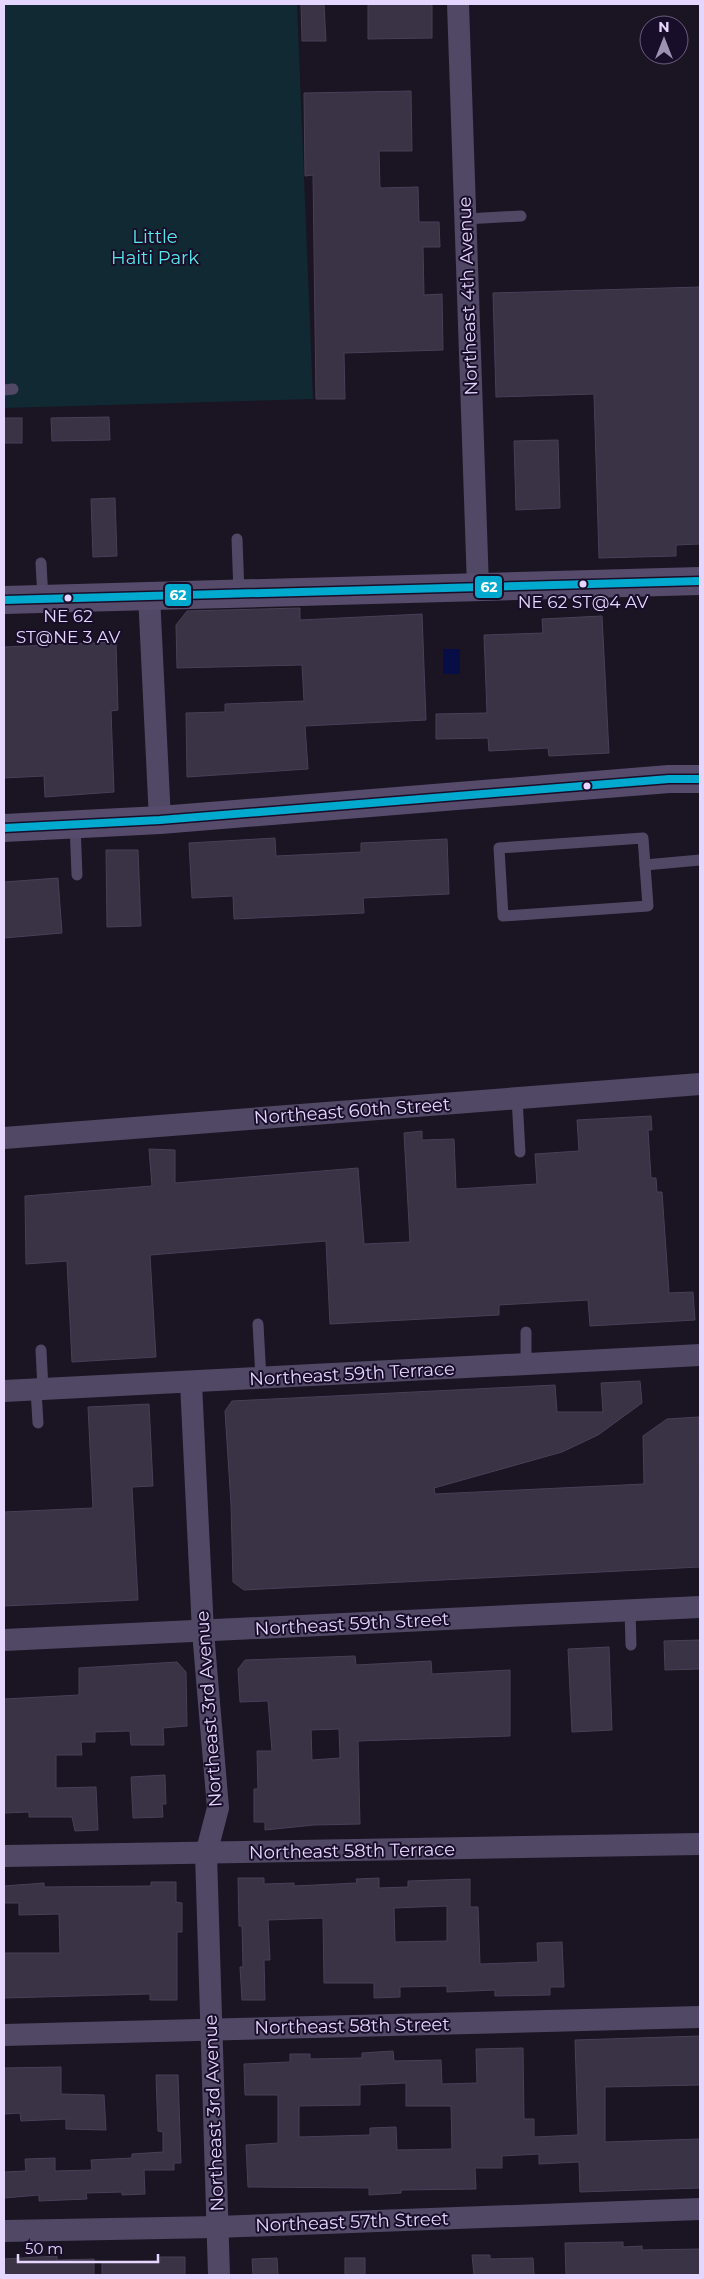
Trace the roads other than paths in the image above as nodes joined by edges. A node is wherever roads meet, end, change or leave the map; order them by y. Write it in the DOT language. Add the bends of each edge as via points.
graph roads {
  1 [pos="458,4"];
  2 [pos="520,216"];
  3 [pos="466,219"];
  4 [pos="237,539"];
  5 [pos="42,563"];
  6 [pos="700,581"];
  7 [pos="478,587"];
  8 [pos="239,593"];
  9 [pos="149,595"];
  10 [pos="43,599"];
  11 [pos="4,600"];
  12 [pos="700,779"];
  13 [pos="160,820"];
  14 [pos="20,822"];
  15 [pos="75,824"];
  16 [pos="700,860"];
  17 [pos="645,865"];
  18 [pos="77,875"];
  19 [pos="700,1084"];
  20 [pos="517,1098"];
  21 [pos="4,1138"];
  22 [pos="520,1152"];
  23 [pos="258,1324"];
  24 [pos="526,1332"];
  25 [pos="41,1350"];
  26 [pos="700,1355"];
  27 [pos="526,1364"];
  28 [pos="261,1379"];
  29 [pos="192,1383"];
  30 [pos="40,1390"];
  31 [pos="4,1391"];
  32 [pos="38,1423"];
  33 [pos="700,1607"];
  34 [pos="630,1610"];
  35 [pos="203,1632"];
  36 [pos="4,1640"];
  37 [pos="631,1645"];
  38 [pos="700,1844"];
  39 [pos="206,1854"];
  40 [pos="4,1856"];
  41 [pos="700,2017"];
  42 [pos="212,2030"];
  43 [pos="4,2035"];
  44 [pos="700,2209"];
  45 [pos="217,2226"];
  46 [pos="4,2231"];
  47 [pos="219,2275"];
  1 -- 3 [label="street, Northeast 4th Avenue"];
  2 -- 3 [label="lane"];
  3 -- 7 [label="street, Northeast 4th Avenue"];
  4 -- 8 [label="lane"];
  5 -- 10 [label="lane"];
  6 -- 7 [label="main road"];
  7 -- 8 [label="main road"];
  8 -- 9 [label="main road"];
  9 -- 10 [label="main road"];
  9 -- 13 [label="street"];
  10 -- 11 [label="main road"];
  12 -- 13 [label="main road"];
  13 -- 15 [label="main road"];
  14 -- 15 [label="main road"];
  15 -- 18 [label="lane"];
  16 -- 17 [label="lane"];
  17 -- 17 [label="lane" via="643,838 499,848 503,916 648,906"];
  19 -- 20 [label="street, Northeast 60th Street"];
  20 -- 21 [label="street, Northeast 60th Street"];
  20 -- 22 [label="lane"];
  23 -- 28 [label="lane"];
  24 -- 27 [label="lane"];
  25 -- 30 [label="lane"];
  26 -- 27 [label="street, Northeast 59th Terrace"];
  27 -- 28 [label="street, Northeast 59th Terrace"];
  28 -- 29 [label="street, Northeast 59th Terrace"];
  29 -- 30 [label="street, Northeast 59th Terrace"];
  29 -- 35 [label="street, Northeast 3rd Avenue"];
  30 -- 31 [label="street, Northeast 59th Terrace"];
  30 -- 32 [label="lane"];
  33 -- 34 [label="street, Northeast 59th Street"];
  34 -- 35 [label="street, Northeast 59th Street"];
  34 -- 37 [label="lane"];
  35 -- 36 [label="street, Northeast 59th Street"];
  35 -- 39 [label="street, Northeast 3rd Avenue" via="218,1808"];
  38 -- 39 [label="street, Northeast 58th Terrace"];
  39 -- 40 [label="street, Northeast 58th Terrace"];
  39 -- 42 [label="street, Northeast 3rd Avenue"];
  41 -- 42 [label="street, Northeast 58th Street"];
  42 -- 43 [label="street, Northeast 58th Street"];
  42 -- 45 [label="street, Northeast 3rd Avenue"];
  44 -- 45 [label="street, Northeast 57th Street"];
  45 -- 46 [label="street, Northeast 57th Street"];
  45 -- 47 [label="street, Northeast 3rd Avenue"];
}
